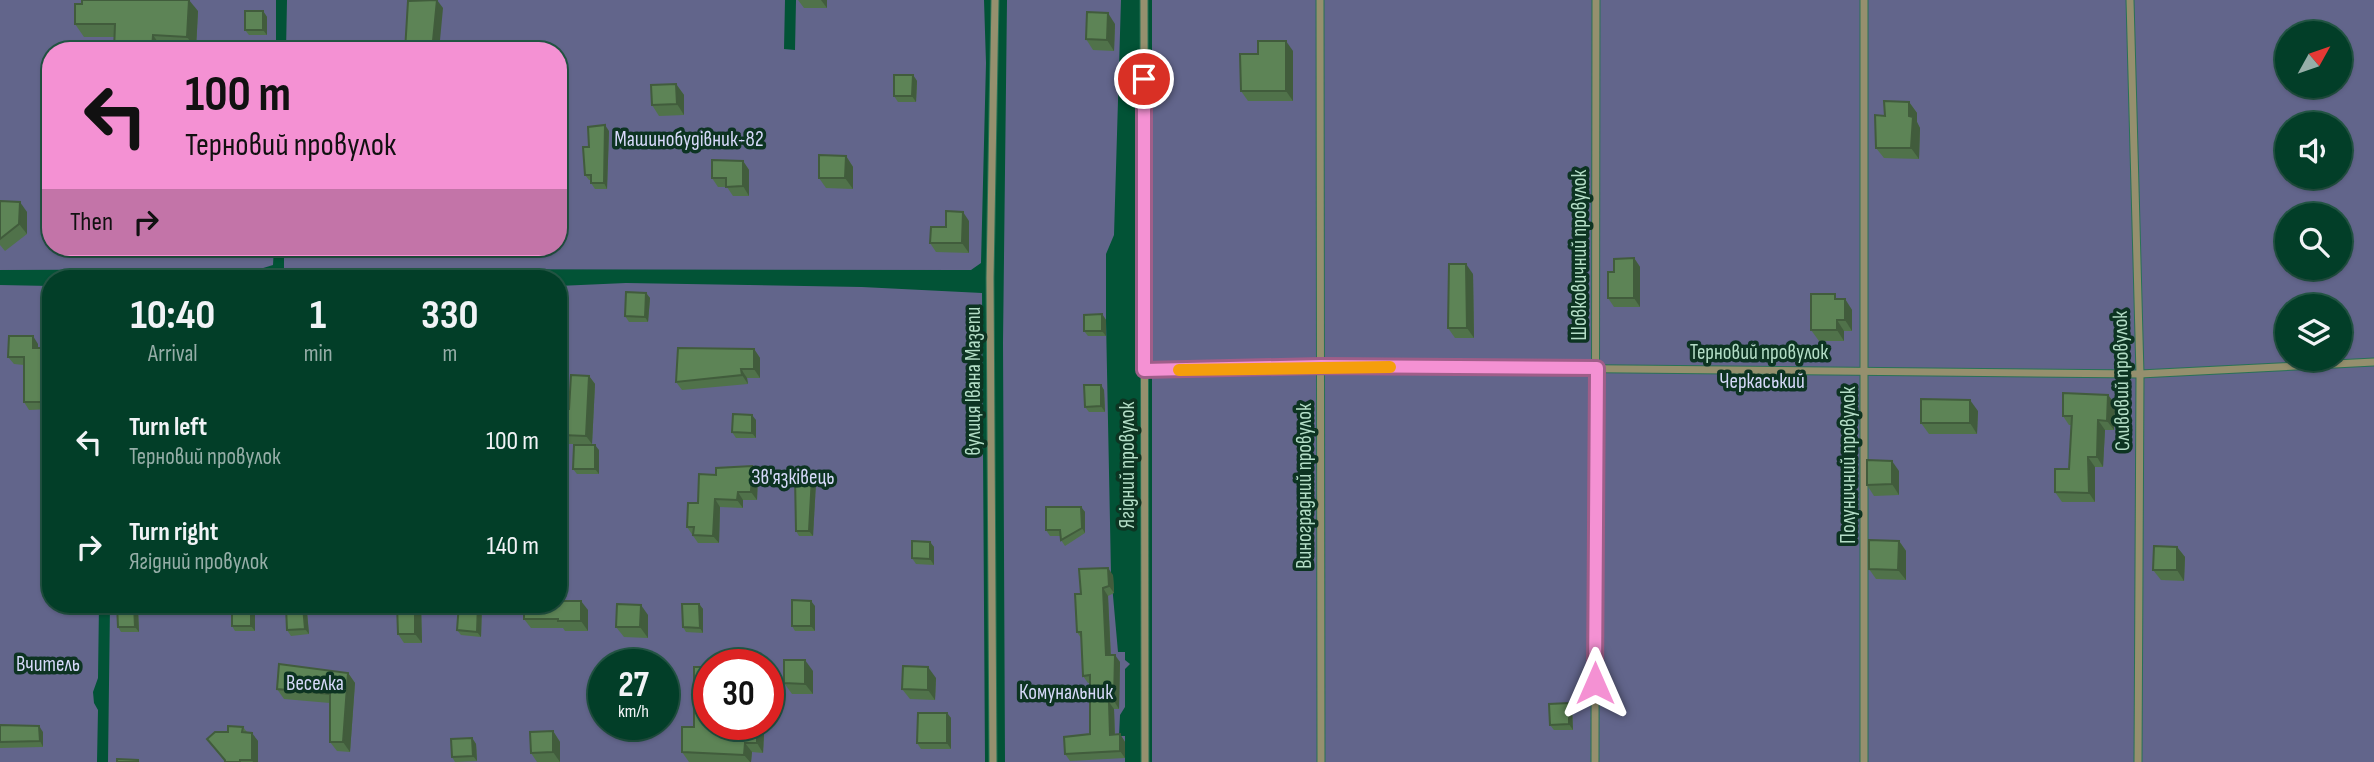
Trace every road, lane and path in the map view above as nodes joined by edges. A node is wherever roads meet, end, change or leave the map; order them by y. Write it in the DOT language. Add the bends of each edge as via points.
graph roads {
  1 [pos="995,0"];
  2 [pos="1144,0"];
  3 [pos="1320,0"];
  4 [pos="1597,0"];
  5 [pos="1864,0"];
  6 [pos="2130,0"];
  7 [pos="2374,362"];
  8 [pos="1321,366"];
  9 [pos="1597,368"];
  10 [pos="1144,370"];
  11 [pos="1866,370"];
  12 [pos="2140,374"];
  13 [pos="993,762"];
  14 [pos="1145,762"];
  15 [pos="1321,762"];
  16 [pos="1595,762"];
  17 [pos="1864,762"];
  18 [pos="2138,762"];
  1 -- 13 [label="street, вулиця Івана Мазепи" via="990,278"];
  2 -- 10 [label="street, Ягідний провулок"];
  3 -- 8 [label="street, Виноградний провулок"];
  4 -- 9 [label="street, Шовковичний провулок"];
  5 -- 11 [label="street, Полуничний провулок"];
  6 -- 12 [label="street, Сливовий провулок"];
  7 -- 12 [label="street, Терновий провулок"];
  8 -- 9 [label="street, Терновий провулок"];
  8 -- 10 [label="street, Терновий провулок"];
  8 -- 15 [label="street, Виноградний провулок"];
  9 -- 11 [label="street, Терновий провулок"];
  9 -- 16 [label="street, Шовковичний провулок"];
  10 -- 14 [label="street, Ягідний провулок"];
  11 -- 12 [label="street, Терновий провулок"];
  11 -- 17 [label="street, Полуничний провулок"];
  12 -- 18 [label="street, Сливовий провулок"];
}
